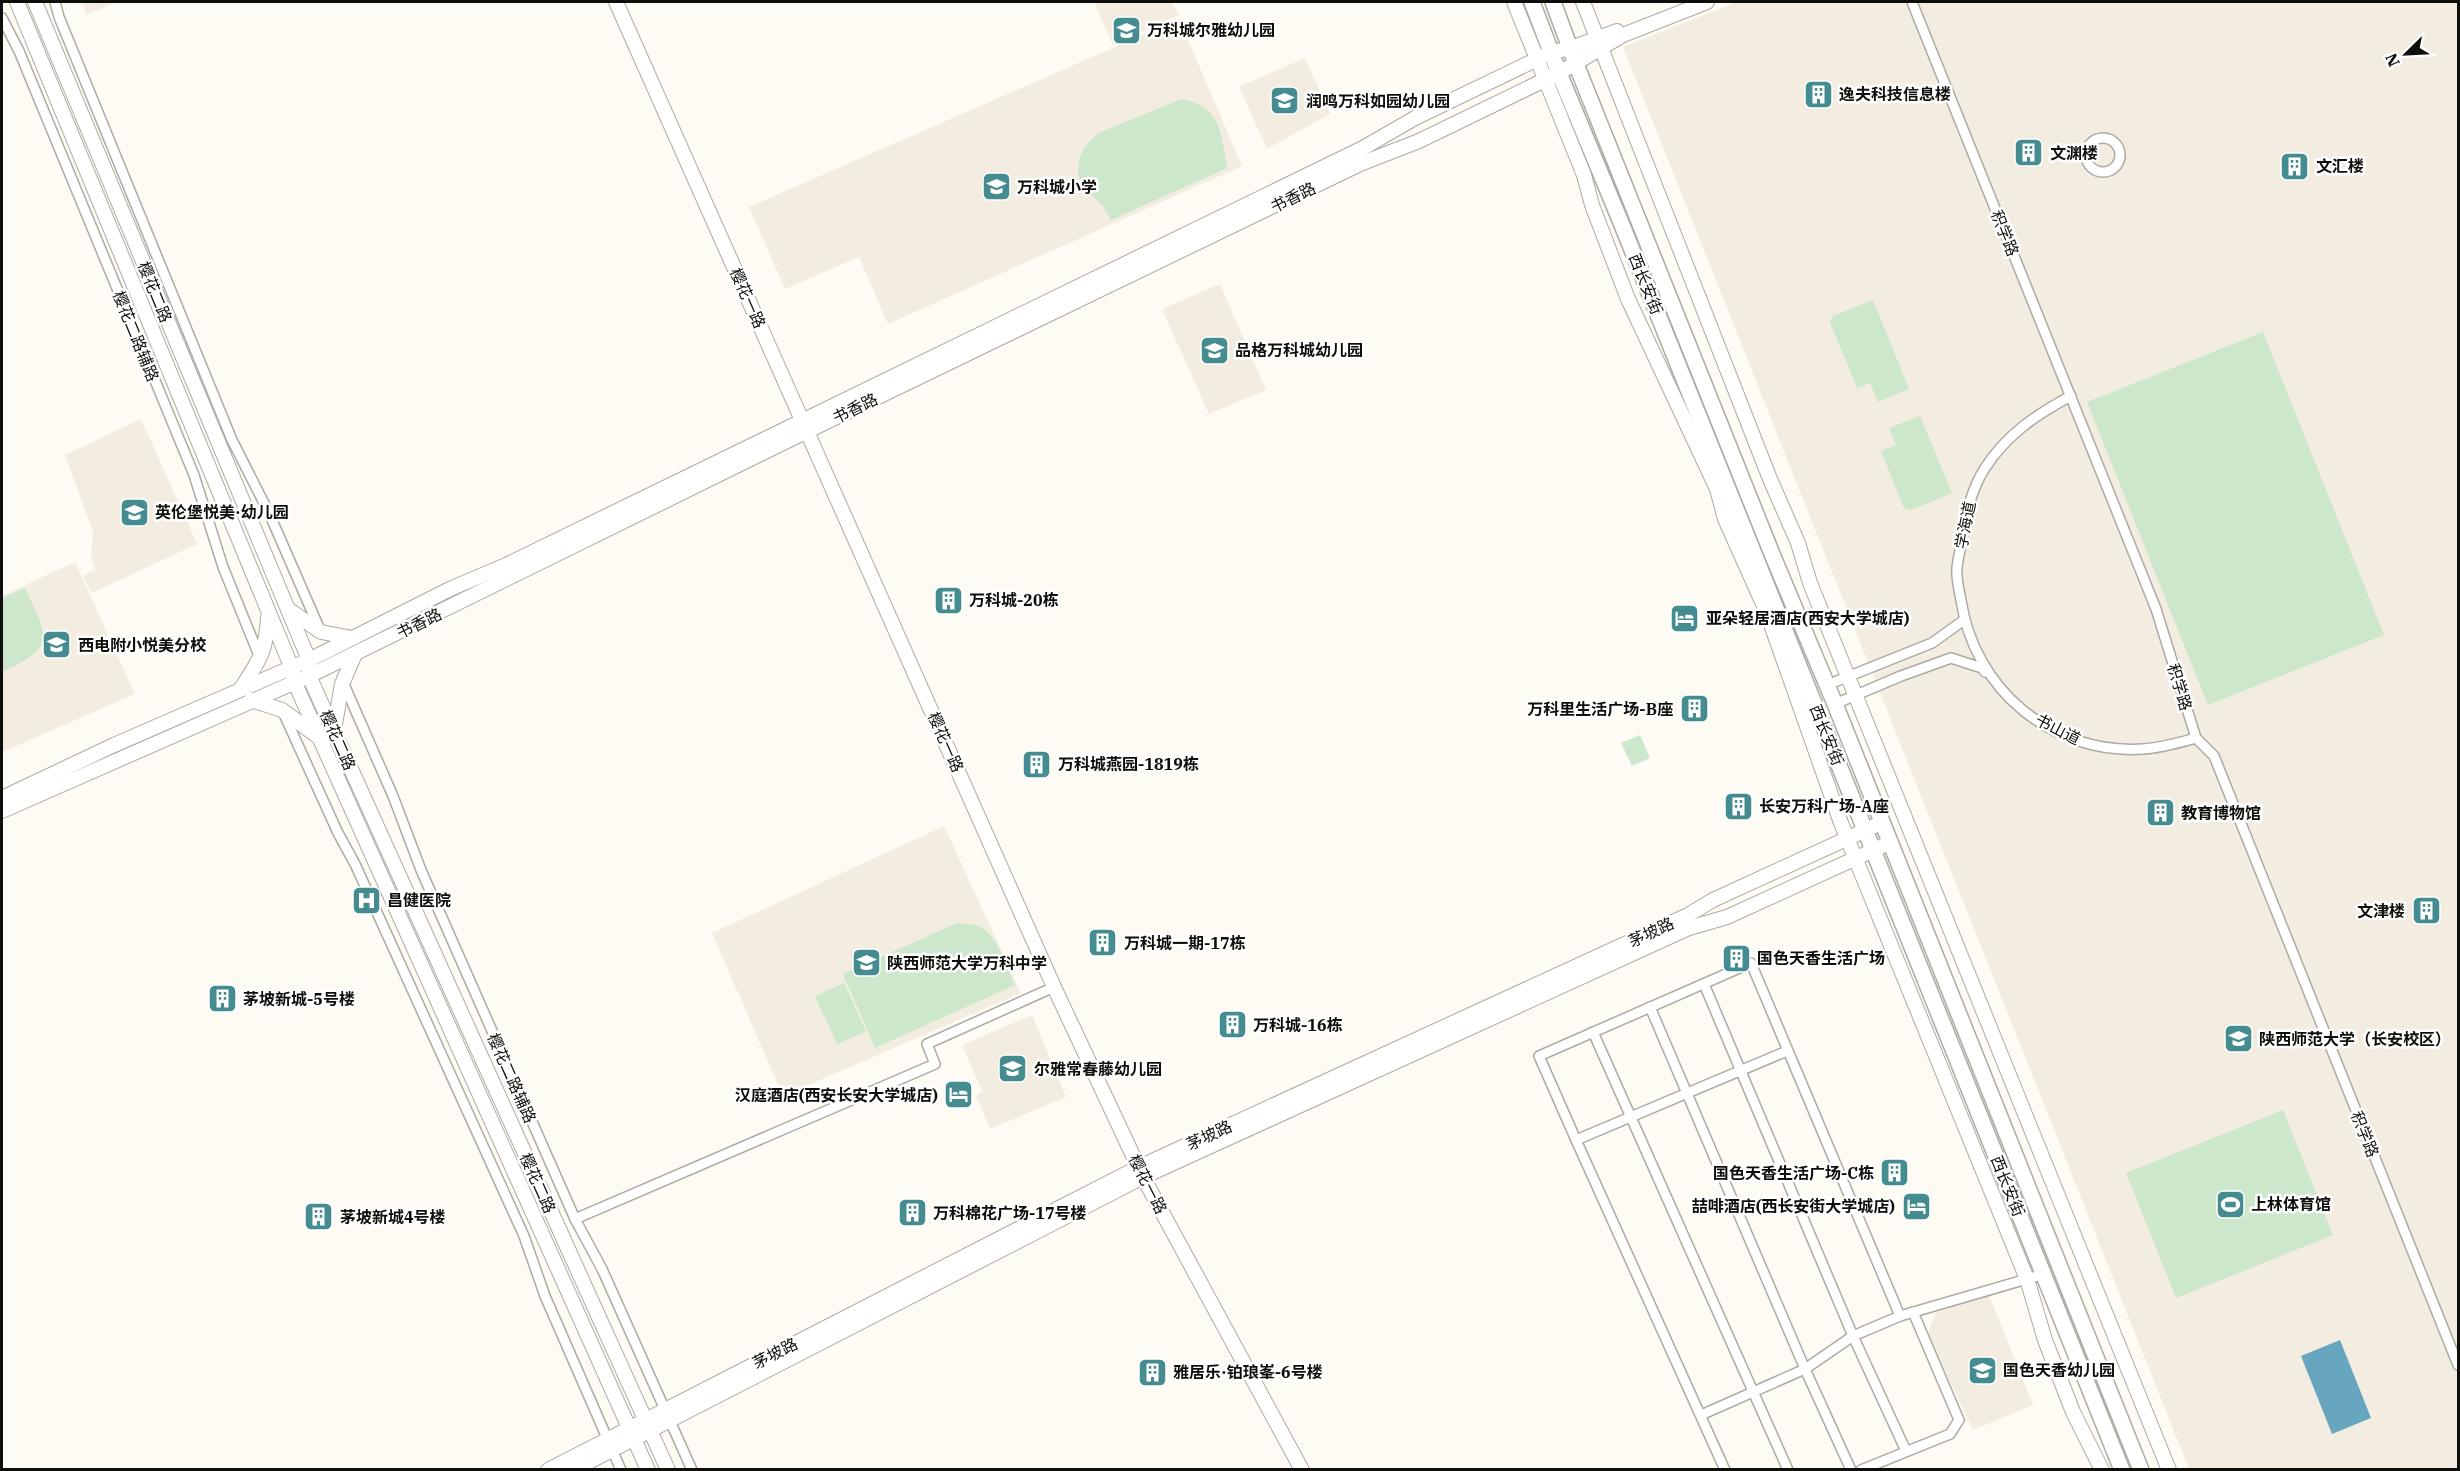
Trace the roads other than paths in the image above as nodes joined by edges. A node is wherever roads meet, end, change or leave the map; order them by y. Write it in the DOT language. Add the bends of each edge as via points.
graph roads {
  1 [pos="17,2"];
  2 [pos="35,2"];
  3 [pos="55,2"];
  4 [pos="616,2"];
  5 [pos="1514,2"];
  6 [pos="1532,2"];
  7 [pos="1553,2"];
  8 [pos="1583,2"];
  9 [pos="1688,2"];
  10 [pos="1707,2"];
  11 [pos="1912,2"];
  12 [pos="2,18"];
  13 [pos="1599,43"];
  14 [pos="1572,48"];
  15 [pos="1552,52"];
  16 [pos="1538,59"];
  17 [pos="1576,64"];
  18 [pos="1552,76"];
  19 [pos="2071,396"];
  20 [pos="805,426"];
  21 [pos="288,609"];
  22 [pos="268,612"];
  23 [pos="1964,620"];
  24 [pos="321,632"];
  25 [pos="352,638"];
  26 [pos="355,654"];
  27 [pos="260,659"];
  28 [pos="1980,659"];
  29 [pos="309,660"];
  30 [pos="291,666"];
  31 [pos="309,676"];
  32 [pos="1848,677"];
  33 [pos="294,681"];
  34 [pos="343,681"];
  35 [pos="1827,685"];
  36 [pos="241,688"];
  37 [pos="2002,693"];
  38 [pos="1855,695"];
  39 [pos="251,700"];
  40 [pos="1835,704"];
  41 [pos="282,710"];
  42 [pos="333,730"];
  43 [pos="320,738"];
  44 [pos="2196,738"];
  45 [pos="2,798"];
  46 [pos="2,811"];
  47 [pos="1881,824"];
  48 [pos="1866,831"];
  49 [pos="1847,839"];
  50 [pos="1889,843"];
  51 [pos="1873,849"];
  52 [pos="1809,856"];
  53 [pos="1856,857"];
  54 [pos="1817,875"];
  55 [pos="1704,984"];
  56 [pos="1054,987"];
  57 [pos="1650,1007"];
  58 [pos="1593,1032"];
  59 [pos="1786,1051"];
  60 [pos="1741,1071"];
  61 [pos="1687,1093"];
  62 [pos="1630,1117"];
  63 [pos="1576,1140"];
  64 [pos="1141,1172"];
  65 [pos="575,1219"];
  66 [pos="2044,1274"];
  67 [pos="2027,1279"];
  68 [pos="1913,1312"];
  69 [pos="1900,1316"];
  70 [pos="1853,1336"];
  71 [pos="2458,1365"];
  72 [pos="1805,1369"];
  73 [pos="1754,1391"];
  74 [pos="667,1414"];
  75 [pos="1701,1414"];
  76 [pos="647,1424"];
  77 [pos="632,1432"];
  78 [pos="610,1444"];
  79 [pos="1906,1451"];
  80 [pos="548,1470"];
  81 [pos="573,1470"];
  82 [pos="621,1470"];
  83 [pos="648,1470"];
  84 [pos="668,1470"];
  85 [pos="692,1470"];
  86 [pos="1302,1470"];
  87 [pos="1725,1470"];
  88 [pos="1788,1470"];
  89 [pos="1851,1470"];
  90 [pos="1861,1470"];
  91 [pos="2102,1470"];
  92 [pos="2122,1470"];
  93 [pos="2141,1470"];
  94 [pos="2169,1470"];
  1 -- 22 [label="street, 樱花二路"];
  2 -- 21 [label="street, 樱花二路"];
  3 -- 24 [label="street" via="232,440"];
  4 -- 20 [label="street, 樱花一路"];
  5 -- 16 [label="street"];
  6 -- 15 [label="main road, 西长安街"];
  7 -- 14 [label="main road, 西长安街"];
  8 -- 13 [label="street"];
  9 -- 13 [label="street, 书香路"];
  10 -- 13 [label="street, 书香路"];
  11 -- 19 [label="street, 积学路"];
  12 -- 27 [label="street, 樱花二路辅路" via="194,475 223,567"];
  13 -- 14 [label="street, 书香路"];
  13 -- 17 [label="street, 书香路"];
  13 -- 32 [label="street"];
  14 -- 15 [label="street, 书香路"];
  14 -- 17 [label="main road, 西长安街"];
  15 -- 16 [label="street, 书香路"];
  15 -- 18 [label="main road, 西长安街"];
  16 -- 18 [label="street"];
  16 -- 20 [label="street, 书香路"];
  17 -- 18 [label="street, 书香路"];
  17 -- 35 [label="main road, 西长安街"];
  18 -- 20 [label="street, 书香路"];
  18 -- 48 [label="main road, 西长安街"];
  18 -- 49 [label="street" via="1592,205 1628,299 1717,489 1725,519 1767,614"];
  19 -- 23 [label="street, 学海道" via="2017,431 1985,467 1971,494 1956,570"];
  19 -- 44 [label="street, 积学路" via="2156,609"];
  20 -- 25 [label="street, 书香路"];
  20 -- 26 [label="street, 书香路"];
  20 -- 56 [label="street, 樱花一路"];
  21 -- 24 [label="street"];
  21 -- 29 [label="street, 樱花二路"];
  22 -- 27 [label="street" via="266,643"];
  22 -- 30 [label="street, 樱花二路"];
  23 -- 28 [label="street, 学海道"];
  23 -- 32 [label="street" via="1932,643"];
  24 -- 25 [label="street"];
  25 -- 29 [label="street, 书香路"];
  26 -- 31 [label="street, 书香路"];
  26 -- 34 [label="street"];
  27 -- 36 [label="street"];
  28 -- 37 [label="street, 书山道"];
  29 -- 30 [label="street, 书香路"];
  29 -- 31 [label="street, 樱花二路"];
  30 -- 33 [label="street, 樱花二路"];
  30 -- 36 [label="street, 书香路"];
  31 -- 33 [label="street, 书香路"];
  31 -- 42 [label="street, 樱花二路"];
  32 -- 35 [label="street"];
  32 -- 38 [label="street"];
  33 -- 39 [label="street, 书香路"];
  33 -- 43 [label="street, 樱花二路"];
  34 -- 42 [label="street"];
  34 -- 65 [label="street, 樱花二路辅路" via="421,870"];
  35 -- 40 [label="main road, 西长安街"];
  36 -- 45 [label="street, 书香路"];
  37 -- 38 [label="street" via="1982,668 1951,658"];
  37 -- 44 [label="street, 书山道" via="2042,724 2089,745 2142,749"];
  38 -- 40 [label="street"];
  38 -- 94 [label="street"];
  39 -- 41 [label="street"];
  39 -- 46 [label="street, 书香路"];
  40 -- 47 [label="main road, 西长安街"];
  41 -- 43 [label="street"];
  41 -- 78 [label="street" via="524,1236 545,1296"];
  42 -- 76 [label="street, 樱花二路"];
  43 -- 77 [label="street, 樱花二路"];
  44 -- 71 [label="street, 积学路" via="2214,756"];
  47 -- 48 [label="street, 茅坡路"];
  47 -- 50 [label="main road, 西长安街"];
  48 -- 49 [label="street, 茅坡路"];
  48 -- 51 [label="main road, 西长安街"];
  49 -- 52 [label="street, 茅坡路"];
  49 -- 53 [label="street"];
  50 -- 51 [label="street, 茅坡路"];
  50 -- 93 [label="main road, 西长安街"];
  51 -- 53 [label="street, 茅坡路"];
  51 -- 66 [label="main road, 西长安街"];
  52 -- 54 [label="street"];
  52 -- 64 [label="street, 茅坡路"];
  53 -- 54 [label="street, 茅坡路"];
  53 -- 67 [label="street"];
  54 -- 64 [label="street, 茅坡路"];
  55 -- 57 [label="street"];
  55 -- 59 [label="street" via="1751,963"];
  55 -- 60 [label="street"];
  56 -- 64 [label="street, 樱花一路"];
  56 -- 65 [label="street" via="927,1044 935,1064"];
  57 -- 58 [label="street"];
  57 -- 61 [label="street"];
  58 -- 62 [label="street"];
  58 -- 63 [label="street" via="1539,1056"];
  59 -- 60 [label="street"];
  59 -- 69 [label="street"];
  60 -- 61 [label="street"];
  60 -- 70 [label="street"];
  61 -- 62 [label="street"];
  61 -- 72 [label="street"];
  62 -- 63 [label="street"];
  62 -- 73 [label="street"];
  63 -- 75 [label="street"];
  64 -- 74 [label="street, 茅坡路"];
  64 -- 86 [label="street, 樱花一路"];
  65 -- 74 [label="street, 樱花二路辅路" via="602,1269"];
  66 -- 67 [label="street"];
  66 -- 92 [label="main road, 西长安街"];
  67 -- 68 [label="street"];
  67 -- 91 [label="street" via="2073,1412"];
  68 -- 69 [label="street"];
  68 -- 79 [label="street" via="1959,1420 1950,1434"];
  69 -- 70 [label="street"];
  70 -- 72 [label="street"];
  70 -- 79 [label="street"];
  72 -- 73 [label="street"];
  72 -- 89 [label="street"];
  73 -- 75 [label="street"];
  73 -- 88 [label="street"];
  74 -- 76 [label="street, 茅坡路"];
  74 -- 85 [label="street, 樱花二路辅路"];
  75 -- 87 [label="street"];
  76 -- 77 [label="street, 茅坡路"];
  76 -- 84 [label="street, 樱花二路"];
  77 -- 78 [label="street, 茅坡路"];
  77 -- 83 [label="street, 樱花二路"];
  78 -- 80 [label="street, 茅坡路"];
  78 -- 81 [label="street, 茅坡路"];
  78 -- 82 [label="street"];
  79 -- 90 [label="street"];
}
